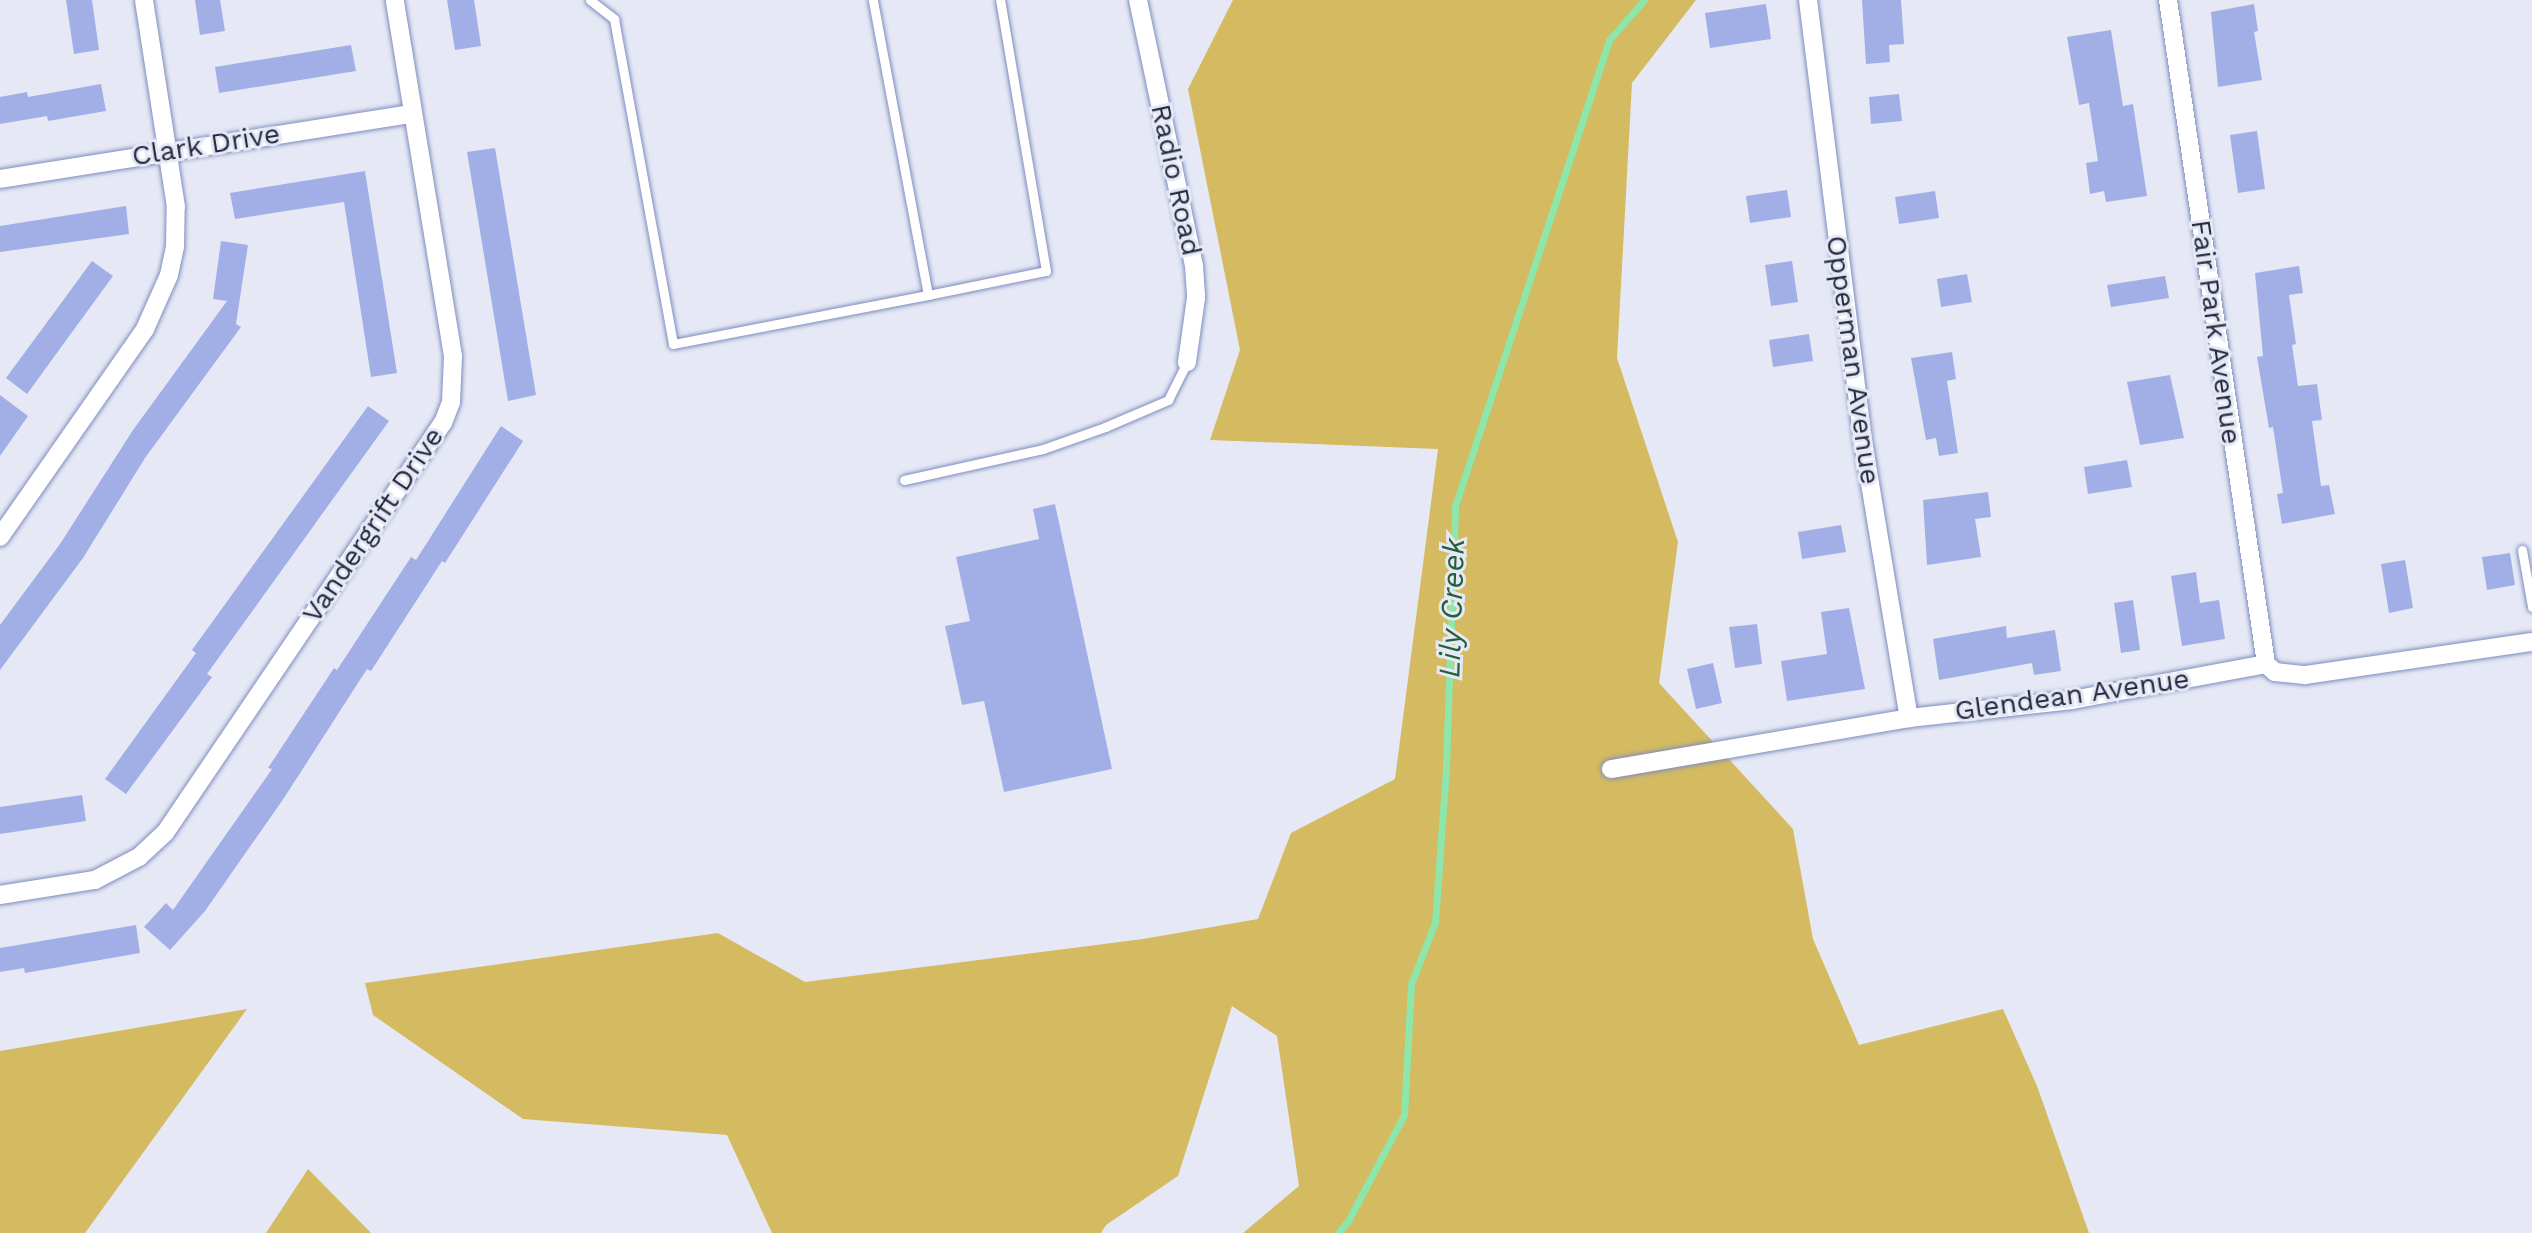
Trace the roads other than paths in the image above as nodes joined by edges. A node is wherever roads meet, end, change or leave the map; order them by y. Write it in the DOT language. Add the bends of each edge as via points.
graph roads {
  1 [pos="144,0"];
  2 [pos="395,0"];
  3 [pos="590,0"];
  4 [pos="873,0"];
  5 [pos="1000,0"];
  6 [pos="1138,0"];
  7 [pos="1808,0"];
  8 [pos="2168,0"];
  9 [pos="412,114"];
  10 [pos="167,151"];
  11 [pos="0,179"];
  12 [pos="928,295"];
  13 [pos="1187,362"];
  14 [pos="904,480"];
  15 [pos="0,537"];
  16 [pos="2522,550"];
  17 [pos="2532,607"];
  18 [pos="2532,642"];
  19 [pos="2266,664"];
  20 [pos="1909,718"];
  21 [pos="1611,769"];
  22 [pos="0,895"];
  1 -- 10 [label="street"];
  2 -- 9 [label="street, Vandergrift Drive"];
  3 -- 12 [label="lane" via="614,19 673,344"];
  4 -- 12 [label="lane"];
  5 -- 12 [label="lane" via="1046,271"];
  6 -- 13 [label="street, Radio Road" via="1194,266 1196,298"];
  7 -- 20 [label="street, Opperman Avenue" via="1864,447"];
  8 -- 19 [label="street, Fair Park Avenue"];
  9 -- 10 [label="street, Clark Drive"];
  9 -- 22 [label="street, Vandergrift Drive" via="453,356 451,402 443,423 165,833 139,857 95,880"];
  10 -- 11 [label="street, Clark Drive"];
  10 -- 15 [label="street" via="176,207 175,246 160,303"];
  13 -- 14 [label="lane" via="1168,400 1105,427 1043,449"];
  16 -- 17 [label="lane"];
  18 -- 19 [label="street, Glendean Avenue" via="2305,675 2275,672"];
  19 -- 20 [label="street, Glendean Avenue" via="2072,700"];
  20 -- 21 [label="street, Glendean Avenue"];
}
